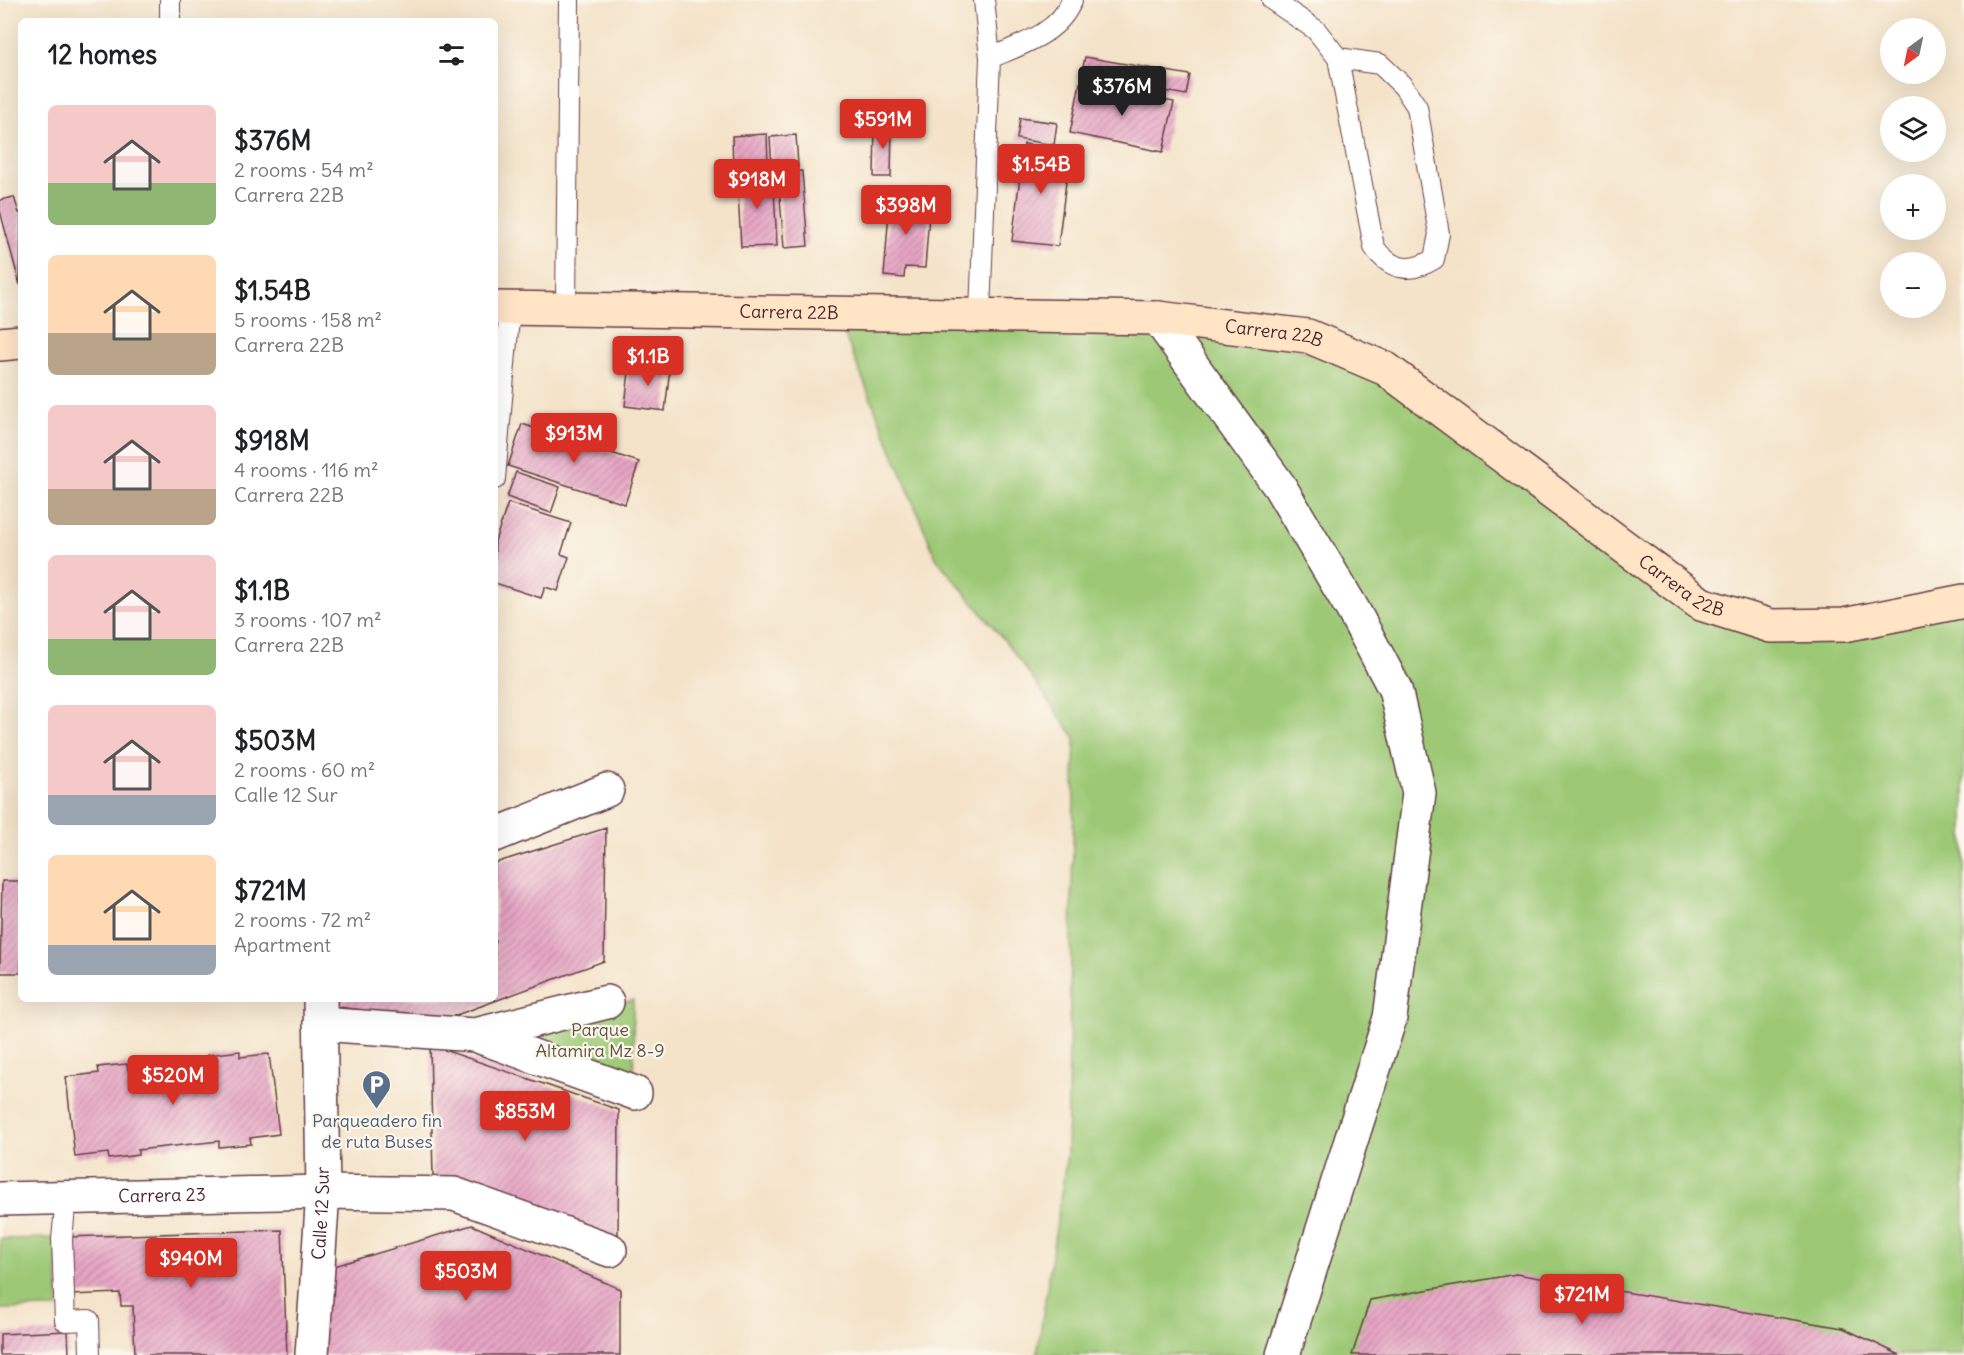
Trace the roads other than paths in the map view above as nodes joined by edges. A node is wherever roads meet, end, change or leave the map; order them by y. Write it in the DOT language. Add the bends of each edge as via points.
graph roads {
  1 [pos="170,0"];
  2 [pos="569,0"];
  3 [pos="984,0"];
  4 [pos="1072,0"];
  5 [pos="1272,0"];
  6 [pos="170,18"];
  7 [pos="990,58"];
  8 [pos="1338,58"];
  9 [pos="503,308"];
  10 [pos="566,308"];
  11 [pos="980,313"];
  12 [pos="1158,318"];
  13 [pos="18,342"];
  14 [pos="0,344"];
  15 [pos="498,415"];
  16 [pos="1964,601"];
  17 [pos="607,790"];
  18 [pos="498,834"];
  19 [pos="607,1002"];
  20 [pos="320,1011"];
  21 [pos="475,1035"];
  22 [pos="635,1093"];
  23 [pos="322,1192"];
  24 [pos="66,1198"];
  25 [pos="0,1199"];
  26 [pos="610,1250"];
  27 [pos="90,1355"];
  28 [pos="312,1355"];
  29 [pos="1283,1355"];
  1 -- 6 [label="lane"];
  2 -- 10 [label="lane"];
  3 -- 7 [label="lane"];
  4 -- 7 [label="lane" via="1067,11 1044,34"];
  5 -- 8 [label="lane" via="1316,30"];
  7 -- 11 [label="lane"];
  8 -- 8 [label="lane" via="1374,247 1384,262 1393,266 1422,267 1434,259 1439,234 1417,107 1403,86 1380,64"];
  9 -- 10 [label="street, Carrera 22B"];
  9 -- 15 [label="lane"];
  10 -- 11 [label="street, Carrera 22B"];
  11 -- 12 [label="street, Carrera 22B"];
  12 -- 16 [label="street, Carrera 22B" via="1308,336 1386,369 1701,604 1781,626 1844,625"];
  12 -- 29 [label="street" via="1280,487 1353,610 1395,689 1419,794 1390,1018"];
  13 -- 14 [label="street"];
  17 -- 18 [label="street"];
  19 -- 21 [label="street"];
  20 -- 21 [label="street"];
  20 -- 23 [label="street, Calle 12 Sur"];
  21 -- 22 [label="street"];
  23 -- 24 [label="street, Carrera 23"];
  23 -- 26 [label="street, Carrera 23" via="454,1194"];
  23 -- 28 [label="street, Calle 12 Sur"];
  24 -- 25 [label="street, Carrera 23"];
  24 -- 27 [label="lane" via="62,1239 64,1321 88,1320"];
}
